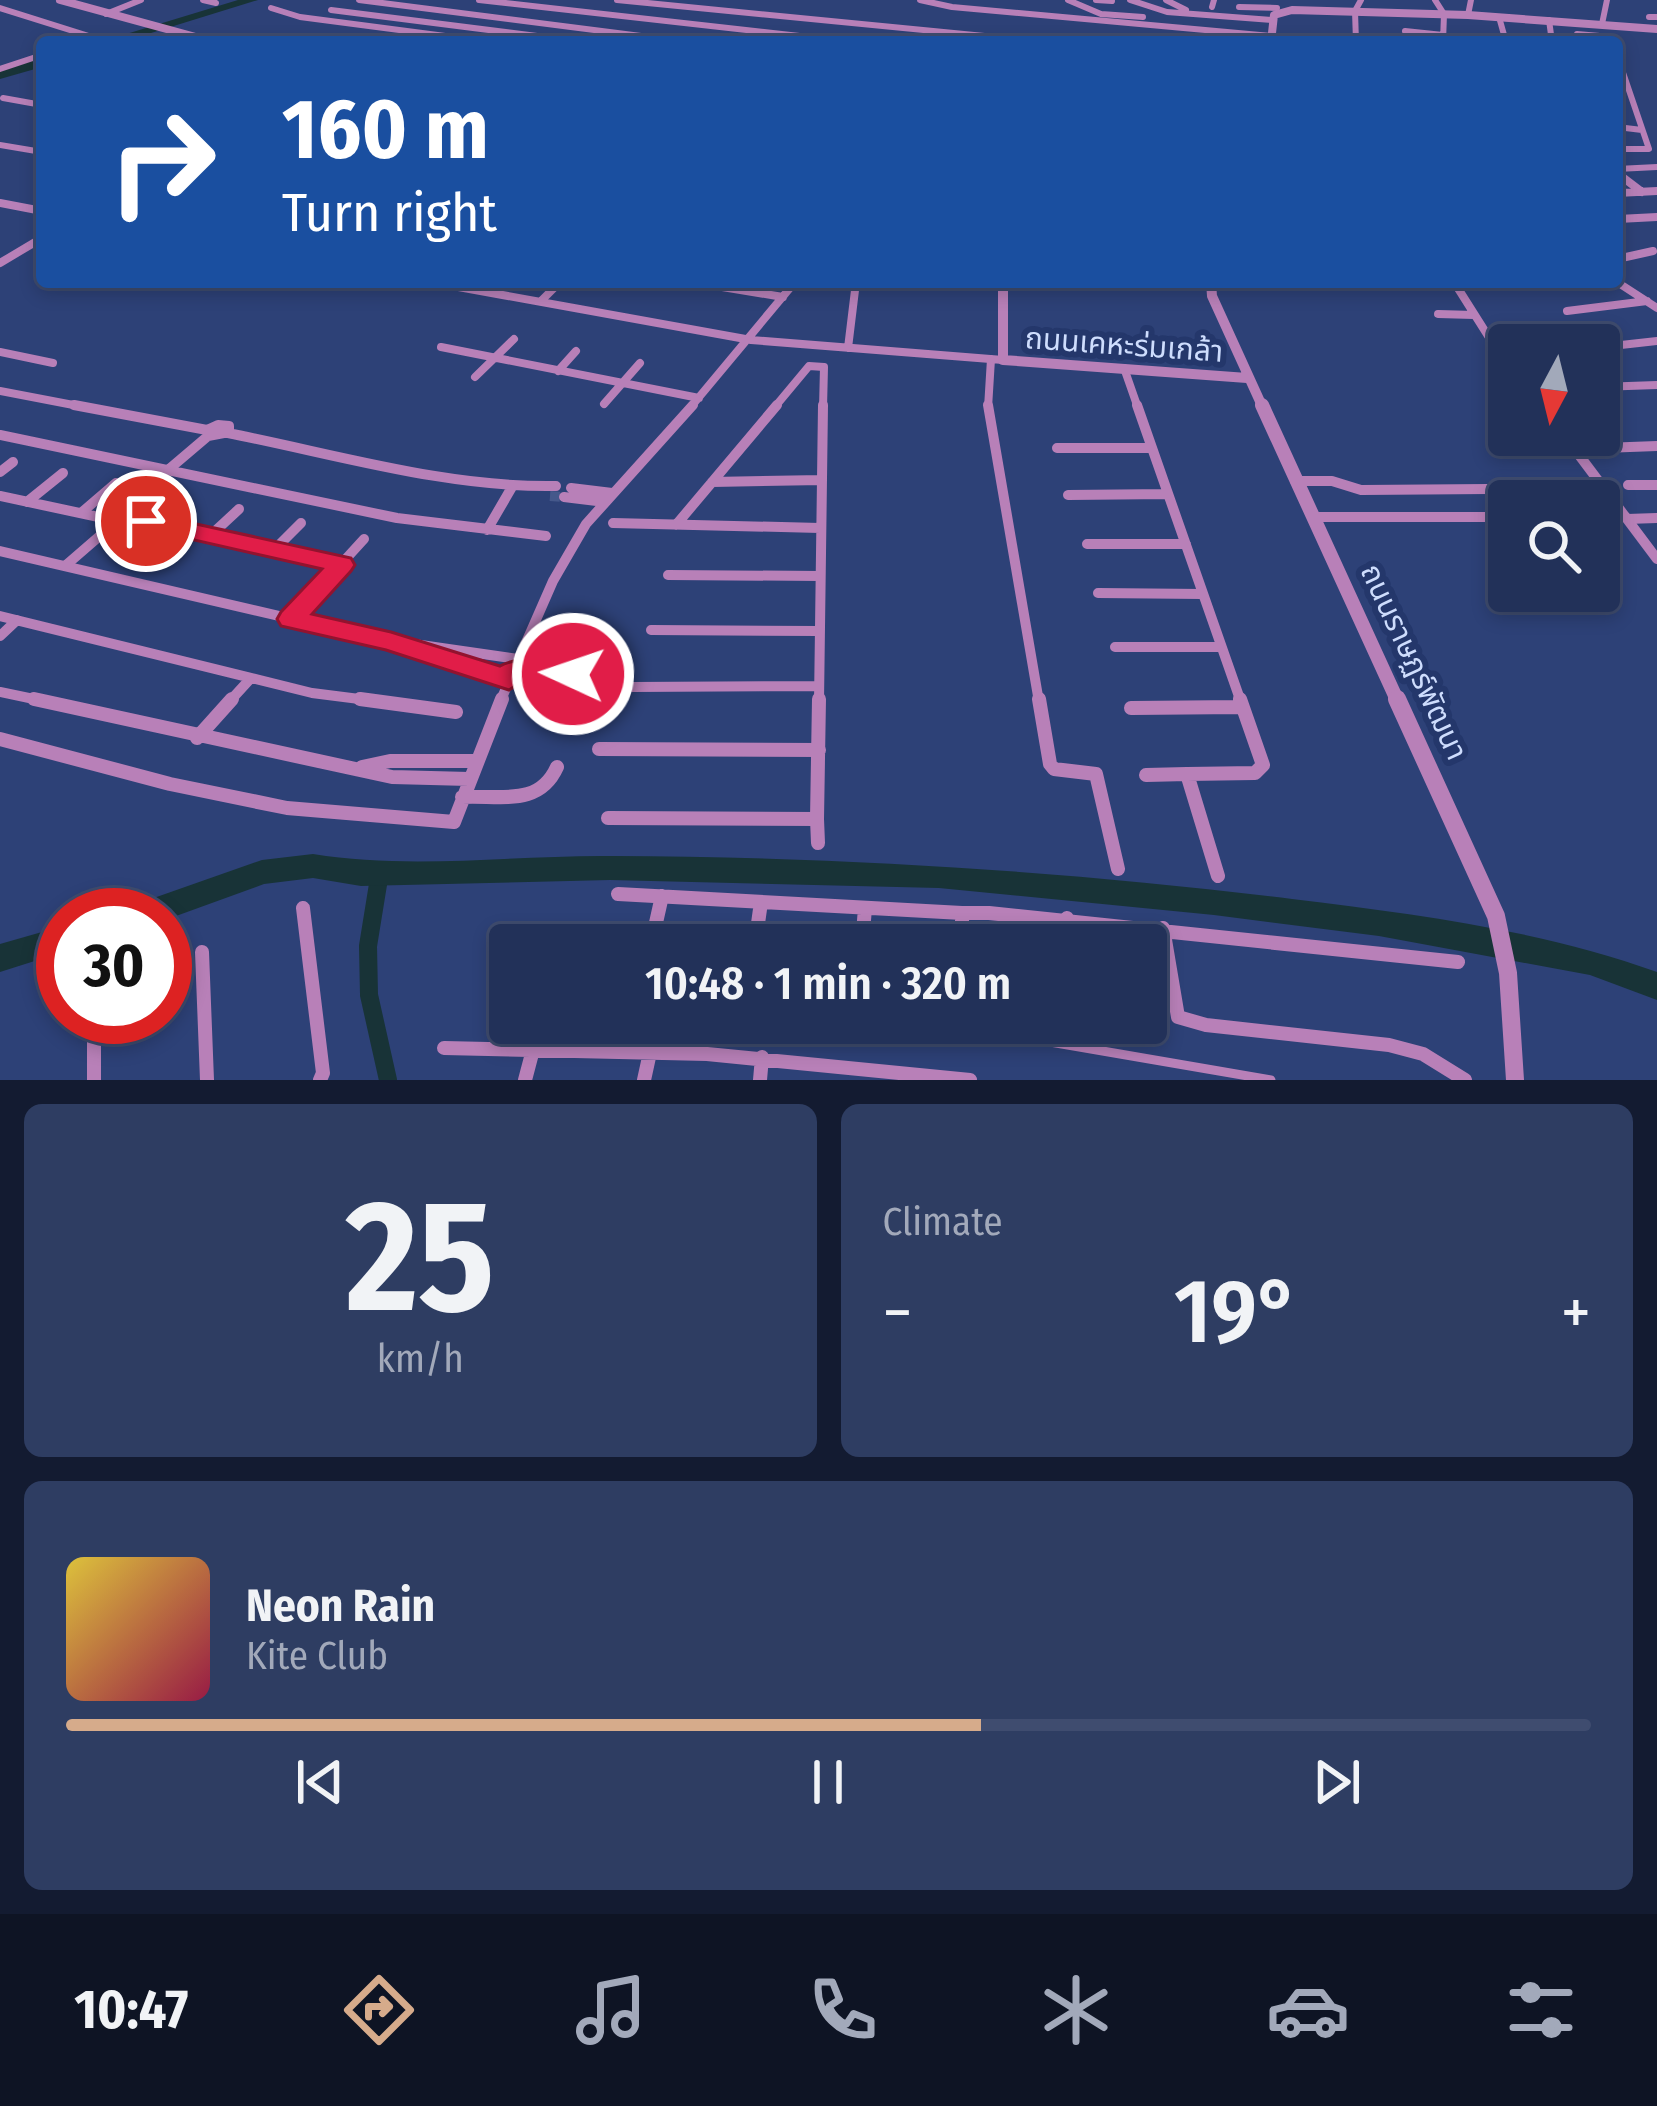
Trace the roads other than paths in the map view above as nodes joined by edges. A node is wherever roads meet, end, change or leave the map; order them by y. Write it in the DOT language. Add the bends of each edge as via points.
graph roads {
  1 [pos="60,0"];
  2 [pos="141,0"];
  3 [pos="203,0"];
  4 [pos="359,0"];
  5 [pos="478,0"];
  6 [pos="617,0"];
  7 [pos="920,0"];
  8 [pos="1096,0"];
  9 [pos="1130,0"];
  10 [pos="1166,0"];
  11 [pos="1361,0"];
  12 [pos="1435,0"];
  13 [pos="1471,0"];
  14 [pos="1607,0"];
  15 [pos="1112,1"];
  16 [pos="216,3"];
  17 [pos="382,3"];
  18 [pos="1075,4"];
  19 [pos="1239,7"];
  20 [pos="0,8"];
  21 [pos="271,8"];
  22 [pos="1058,8"];
  23 [pos="331,10"];
  24 [pos="1355,11"];
  25 [pos="106,14"];
  26 [pos="363,14"];
  27 [pos="1194,14"];
  28 [pos="1444,14"];
  29 [pos="1468,15"];
  30 [pos="1498,17"];
  31 [pos="1549,20"];
  32 [pos="1274,21"];
  33 [pos="1604,25"];
  34 [pos="1657,29"];
  35 [pos="1405,31"];
  36 [pos="621,33"];
  37 [pos="1577,34"];
  38 [pos="89,36"];
  39 [pos="188,36"];
  40 [pos="445,36"];
  41 [pos="537,36"];
  42 [pos="617,36"];
  43 [pos="636,36"];
  44 [pos="799,36"];
  45 [pos="985,36"];
  46 [pos="1355,36"];
  47 [pos="1432,36"];
  48 [pos="1443,36"];
  49 [pos="1504,36"];
  50 [pos="1551,36"];
  51 [pos="1591,36"];
  52 [pos="1610,36"];
  53 [pos="36,57"];
  54 [pos="0,68"];
  55 [pos="1623,77"];
  56 [pos="1623,88"];
  57 [pos="1628,88"];
  58 [pos="3,98"];
  59 [pos="36,104"];
  60 [pos="1623,107"];
  61 [pos="1635,108"];
  62 [pos="1623,128"];
  63 [pos="1642,130"];
  64 [pos="0,145"];
  65 [pos="1623,149"];
  66 [pos="36,151"];
  67 [pos="1657,167"];
  68 [pos="1623,170"];
  69 [pos="1623,176"];
  70 [pos="1657,191"];
  71 [pos="1642,192"];
  72 [pos="1623,193"];
  73 [pos="0,203"];
  74 [pos="36,210"];
  75 [pos="1657,217"];
  76 [pos="1623,219"];
  77 [pos="36,241"];
  78 [pos="1653,250"];
  79 [pos="1623,258"];
  80 [pos="3,260"];
  81 [pos="1623,286"];
  82 [pos="466,288"];
  83 [pos="554,288"];
  84 [pos="728,288"];
  85 [pos="790,288"];
  86 [pos="855,288"];
  87 [pos="1003,288"];
  88 [pos="1211,288"];
  89 [pos="1458,288"];
  90 [pos="1657,291"];
  91 [pos="783,297"];
  92 [pos="1643,298"];
  93 [pos="541,301"];
  94 [pos="1657,308"];
  95 [pos="1567,311"];
  96 [pos="1438,314"];
  97 [pos="1474,315"];
  98 [pos="1488,337"];
  99 [pos="514,339"];
  100 [pos="751,340"];
  101 [pos="1657,340"];
  102 [pos="816,345"];
  103 [pos="1620,345"];
  104 [pos="829,346"];
  105 [pos="441,347"];
  106 [pos="848,348"];
  107 [pos="576,351"];
  108 [pos="0,352"];
  109 [pos="496,358"];
  110 [pos="997,359"];
  111 [pos="52,363"];
  112 [pos="640,363"];
  113 [pos="809,366"];
  114 [pos="824,367"];
  115 [pos="1124,368"];
  116 [pos="558,371"];
  117 [pos="475,377"];
  118 [pos="1246,378"];
  119 [pos="623,383"];
  120 [pos="1657,385"];
  121 [pos="1620,386"];
  122 [pos="0,391"];
  123 [pos="699,398"];
  124 [pos="604,404"];
  125 [pos="208,433"];
  126 [pos="0,435"];
  127 [pos="1657,446"];
  128 [pos="1620,447"];
  129 [pos="1057,448"];
  130 [pos="1152,448"];
  131 [pos="1580,456"];
  132 [pos="14,462"];
  133 [pos="168,470"];
  134 [pos="0,472"];
  135 [pos="63,473"];
  136 [pos="822,480"];
  137 [pos="1295,481"];
  138 [pos="712,482"];
  139 [pos="116,483"];
  140 [pos="1628,485"];
  141 [pos="1657,485"];
  142 [pos="512,487"];
  143 [pos="1488,489"];
  144 [pos="548,490"];
  145 [pos="567,492"];
  146 [pos="1168,494"];
  147 [pos="1068,495"];
  148 [pos="0,496"];
  149 [pos="175,496"];
  150 [pos="608,497"];
  151 [pos="27,502"];
  152 [pos="239,509"];
  153 [pos="81,513"];
  154 [pos="1314,517"];
  155 [pos="1488,517"];
  156 [pos="1620,517"];
  157 [pos="1626,517"];
  158 [pos="1657,518"];
  159 [pos="118,520"];
  160 [pos="146,521"];
  161 [pos="301,523"];
  162 [pos="613,523"];
  163 [pos="676,525"];
  164 [pos="820,528"];
  165 [pos="487,530"];
  166 [pos="211,535"];
  167 [pos="546,536"];
  168 [pos="364,539"];
  169 [pos="1088,544"];
  170 [pos="1186,544"];
  171 [pos="274,550"];
  172 [pos="0,551"];
  173 [pos="1657,559"];
  174 [pos="341,565"];
  175 [pos="65,566"];
  176 [pos="668,575"];
  177 [pos="820,576"];
  178 [pos="1098,593"];
  179 [pos="1202,594"];
  180 [pos="0,616"];
  181 [pos="291,619"];
  182 [pos="17,620"];
  183 [pos="651,630"];
  184 [pos="819,631"];
  185 [pos="0,636"];
  186 [pos="391,642"];
  187 [pos="1115,647"];
  188 [pos="1220,647"];
  189 [pos="513,669"];
  190 [pos="573,674"];
  191 [pos="251,678"];
  192 [pos="819,686"];
  193 [pos="632,687"];
  194 [pos="0,692"];
  195 [pos="1240,706"];
  196 [pos="1131,708"];
  197 [pos="456,712"];
  198 [pos="197,738"];
  199 [pos="0,740"];
  200 [pos="599,749"];
  201 [pos="819,750"];
  202 [pos="475,761"];
  203 [pos="556,767"];
  204 [pos="358,768"];
  205 [pos="1187,774"];
  206 [pos="1146,775"];
  207 [pos="469,779"];
  208 [pos="463,797"];
  209 [pos="608,818"];
  210 [pos="817,819"];
  211 [pos="818,843"];
  212 [pos="1118,868"];
  213 [pos="1218,876"];
  214 [pos="618,894"];
  215 [pos="662,896"];
  216 [pos="761,902"];
  217 [pos="303,908"];
  218 [pos="865,908"];
  219 [pos="962,913"];
  220 [pos="1067,918"];
  221 [pos="656,924"];
  222 [pos="757,924"];
  223 [pos="864,924"];
  224 [pos="962,924"];
  225 [pos="1067,924"];
  226 [pos="1124,924"];
  227 [pos="1167,929"];
  228 [pos="202,952"];
  229 [pos="1167,956"];
  230 [pos="1458,962"];
  231 [pos="94,1044"];
  232 [pos="1062,1044"];
  233 [pos="535,1046"];
  234 [pos="444,1048"];
  235 [pos="651,1048"];
  236 [pos="762,1057"];
  237 [pos="94,1080"];
  238 [pos="207,1080"];
  239 [pos="320,1080"];
  240 [pos="525,1080"];
  241 [pos="644,1080"];
  242 [pos="760,1080"];
  243 [pos="970,1080"];
  244 [pos="1271,1080"];
  245 [pos="1465,1080"];
  246 [pos="1515,1080"];
  1 -- 25 [label="street"];
  2 -- 25 [label="street"];
  3 -- 16 [label="street"];
  4 -- 17 [label="street"];
  5 -- 44 [label="street"];
  6 -- 45 [label="street"];
  7 -- 32 [label="street"];
  8 -- 15 [label="street"];
  9 -- 27 [label="street"];
  10 -- 27 [label="street"];
  11 -- 24 [label="street"];
  12 -- 28 [label="street"];
  13 -- 29 [label="street"];
  14 -- 33 [label="street"];
  17 -- 26 [label="street"];
  17 -- 36 [label="street"];
  18 -- 22 [label="street"];
  18 -- 32 [label="street" via="1116,14"];
  19 -- 32 [label="street"];
  20 -- 38 [label="street"];
  21 -- 40 [label="street"];
  23 -- 26 [label="street"];
  24 -- 28 [label="street"];
  24 -- 32 [label="street"];
  24 -- 46 [label="street"];
  25 -- 39 [label="street"];
  26 -- 41 [label="street"];
  27 -- 32 [label="street"];
  28 -- 29 [label="street"];
  28 -- 48 [label="street"];
  29 -- 30 [label="street"];
  30 -- 31 [label="street"];
  30 -- 49 [label="street"];
  31 -- 33 [label="street"];
  31 -- 50 [label="street"];
  33 -- 34 [label="street"];
  33 -- 52 [label="street"];
  35 -- 47 [label="street"];
  36 -- 42 [label="street"];
  36 -- 43 [label="street"];
  37 -- 51 [label="street"];
  53 -- 54 [label="street"];
  55 -- 57 [label="street"];
  56 -- 57 [label="street"];
  57 -- 61 [label="street"];
  58 -- 59 [label="street"];
  60 -- 61 [label="street"];
  61 -- 63 [label="street"];
  62 -- 63 [label="street"];
  63 -- 65 [label="street" via="1648,151"];
  64 -- 66 [label="street"];
  67 -- 68 [label="street"];
  69 -- 71 [label="street"];
  70 -- 71 [label="street"];
  71 -- 72 [label="street"];
  73 -- 74 [label="street"];
  75 -- 76 [label="street"];
  77 -- 80 [label="street"];
  78 -- 79 [label="street"];
  81 -- 92 [label="street"];
  82 -- 93 [label="street"];
  83 -- 93 [label="street"];
  84 -- 91 [label="street"];
  85 -- 91 [label="street"];
  86 -- 106 [label="street"];
  87 -- 110 [label="street, ถนนเคหะร่มเกล้า"];
  88 -- 118 [label="street, ถนนราษฏร์พัฒนา"];
  89 -- 97 [label="street"];
  90 -- 92 [label="street"];
  91 -- 100 [label="street"];
  92 -- 94 [label="street"];
  92 -- 95 [label="street"];
  93 -- 100 [label="street"];
  96 -- 97 [label="street"];
  97 -- 98 [label="street"];
  99 -- 109 [label="street"];
  100 -- 102 [label="street"];
  100 -- 123 [label="street"];
  101 -- 103 [label="street"];
  102 -- 104 [label="street"];
  102 -- 113 [label="street"];
  104 -- 106 [label="street"];
  104 -- 114 [label="street"];
  105 -- 109 [label="street"];
  106 -- 110 [label="street"];
  107 -- 116 [label="street"];
  108 -- 111 [label="street"];
  109 -- 116 [label="street"];
  109 -- 117 [label="street"];
  110 -- 115 [label="street, ถนนเคหะร่มเกล้า"];
  110 -- 212 [label="street" via="986,395 1050,764 1096,774"];
  112 -- 119 [label="street"];
  113 -- 114 [label="street"];
  113 -- 138 [label="street"];
  114 -- 136 [label="street"];
  115 -- 118 [label="street, ถนนเคหะร่มเกล้า"];
  115 -- 130 [label="street"];
  116 -- 119 [label="street"];
  118 -- 137 [label="street, ถนนราษฏร์พัฒนา"];
  119 -- 123 [label="street"];
  119 -- 124 [label="street"];
  120 -- 121 [label="street"];
  122 -- 125 [label="street"];
  123 -- 150 [label="street"];
  125 -- 133 [label="street"];
  125 -- 142 [label="street"];
  126 -- 133 [label="street"];
  127 -- 128 [label="street"];
  129 -- 130 [label="street"];
  130 -- 146 [label="street"];
  131 -- 157 [label="street"];
  132 -- 134 [label="street"];
  133 -- 165 [label="street"];
  135 -- 151 [label="street"];
  136 -- 138 [label="street"];
  136 -- 164 [label="street"];
  137 -- 143 [label="street" via="1360,490"];
  137 -- 154 [label="street, ถนนราษฏร์พัฒนา"];
  138 -- 163 [label="street"];
  139 -- 153 [label="street"];
  140 -- 141 [label="street"];
  142 -- 144 [label="street"];
  142 -- 165 [label="street"];
  145 -- 150 [label="street"];
  146 -- 147 [label="street"];
  146 -- 170 [label="street"];
  148 -- 151 [label="street"];
  149 -- 160 [label="street"];
  150 -- 189 [label="street" via="553,581"];
  151 -- 153 [label="street"];
  152 -- 166 [label="street"];
  153 -- 159 [label="street"];
  154 -- 155 [label="street"];
  154 -- 246 [label="street, ถนนราษฏร์พัฒนา" via="1496,916"];
  156 -- 157 [label="street"];
  157 -- 158 [label="street"];
  157 -- 173 [label="street"];
  159 -- 160 [label="street"];
  159 -- 175 [label="street"];
  160 -- 166 [label="street"];
  161 -- 171 [label="street"];
  162 -- 163 [label="street"];
  163 -- 164 [label="street"];
  164 -- 177 [label="street"];
  165 -- 167 [label="street"];
  166 -- 171 [label="street"];
  168 -- 174 [label="street"];
  169 -- 170 [label="street"];
  170 -- 179 [label="street"];
  171 -- 174 [label="street"];
  172 -- 175 [label="street"];
  174 -- 181 [label="street"];
  175 -- 181 [label="street"];
  176 -- 177 [label="street"];
  177 -- 184 [label="street"];
  178 -- 179 [label="street"];
  179 -- 188 [label="street"];
  180 -- 182 [label="street"];
  181 -- 186 [label="street"];
  182 -- 185 [label="street"];
  182 -- 191 [label="street"];
  183 -- 184 [label="street"];
  184 -- 192 [label="street"];
  186 -- 189 [label="street"];
  186 -- 189 [label="street" via="428,643"];
  187 -- 188 [label="street"];
  188 -- 195 [label="street"];
  189 -- 190 [label="street"];
  189 -- 202 [label="street"];
  191 -- 197 [label="street" via="344,700"];
  191 -- 198 [label="street"];
  192 -- 193 [label="street"];
  192 -- 201 [label="street"];
  194 -- 198 [label="street"];
  195 -- 196 [label="street"];
  195 -- 205 [label="street" via="1262,770"];
  198 -- 204 [label="street"];
  199 -- 208 [label="street" via="170,784 333,814 454,822"];
  200 -- 201 [label="street"];
  201 -- 210 [label="street"];
  202 -- 204 [label="street"];
  202 -- 207 [label="street"];
  203 -- 208 [label="street" via="538,794"];
  204 -- 207 [label="street"];
  205 -- 206 [label="street"];
  205 -- 213 [label="street"];
  207 -- 208 [label="street"];
  209 -- 210 [label="street"];
  210 -- 211 [label="street"];
  214 -- 215 [label="street"];
  215 -- 216 [label="street"];
  215 -- 221 [label="street"];
  216 -- 218 [label="street"];
  216 -- 222 [label="street"];
  217 -- 239 [label="street"];
  218 -- 219 [label="street"];
  218 -- 223 [label="street"];
  219 -- 220 [label="street"];
  219 -- 224 [label="street"];
  220 -- 225 [label="street"];
  220 -- 226 [label="street"];
  227 -- 230 [label="street"];
  228 -- 238 [label="street"];
  229 -- 245 [label="street" via="1178,1017 1390,1045"];
  231 -- 237 [label="street"];
  232 -- 244 [label="street"];
  233 -- 234 [label="street"];
  233 -- 235 [label="street"];
  233 -- 240 [label="street"];
  235 -- 236 [label="street"];
  235 -- 241 [label="street"];
  236 -- 242 [label="street"];
  236 -- 243 [label="street"];
}
